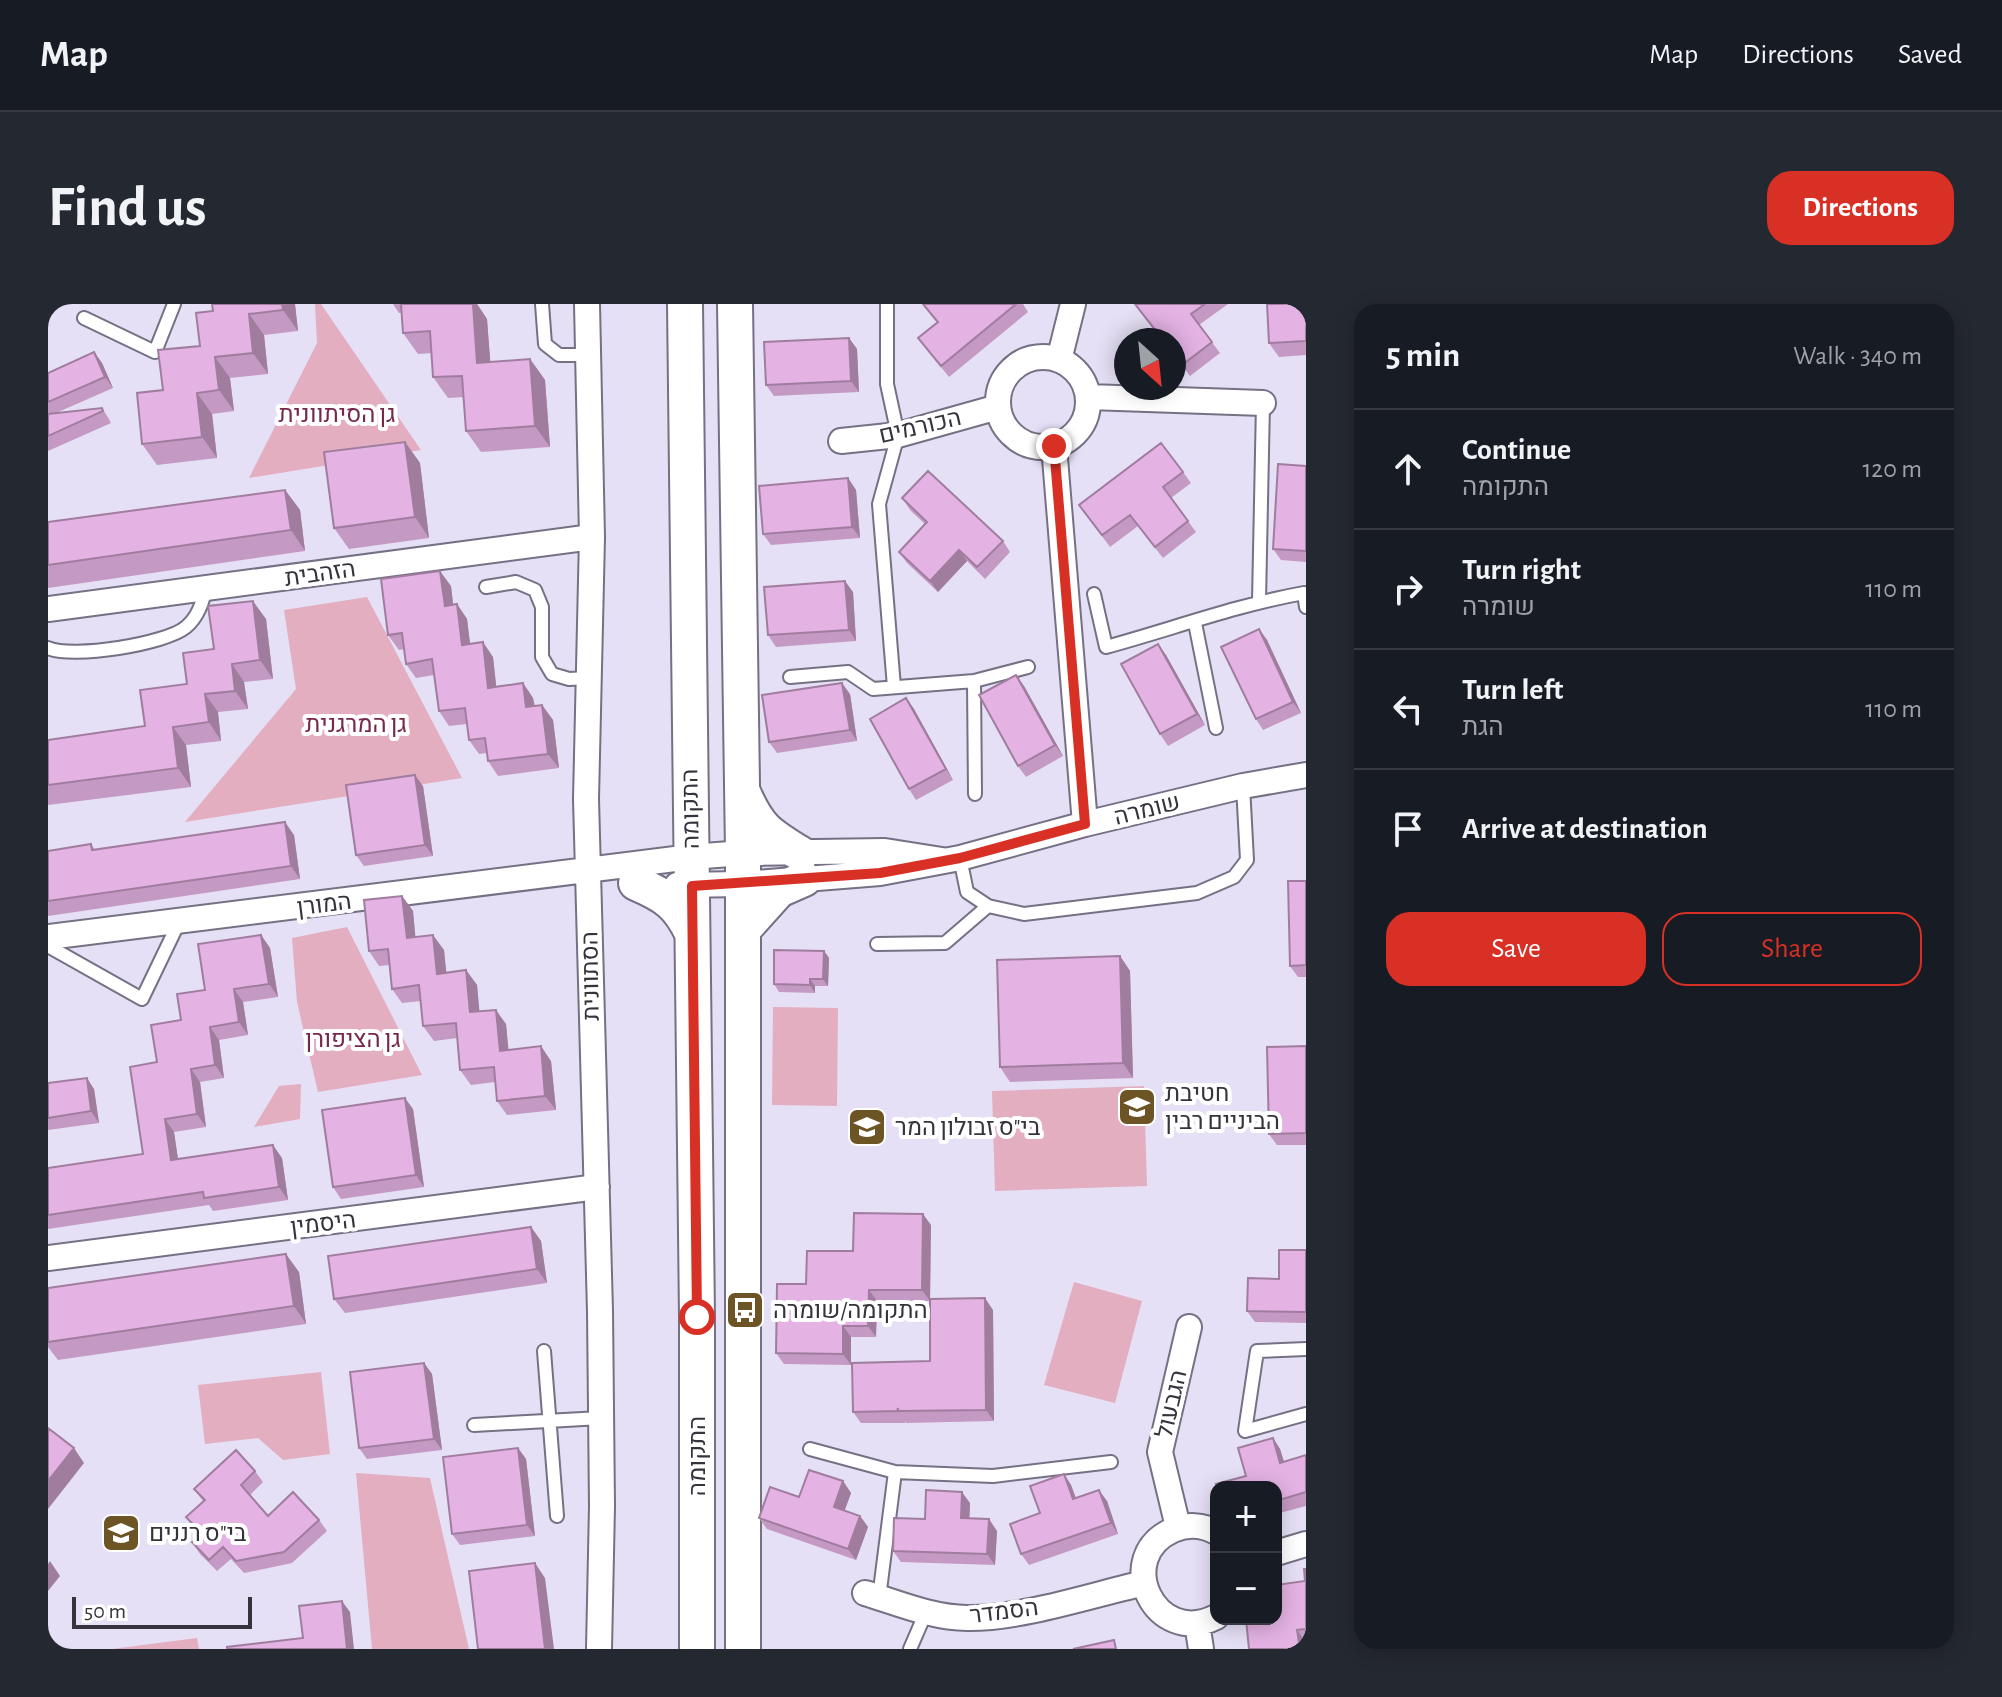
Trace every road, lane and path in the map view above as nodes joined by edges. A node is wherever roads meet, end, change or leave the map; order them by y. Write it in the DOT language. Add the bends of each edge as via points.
graph roads {
  1 [pos="174,304"];
  2 [pos="542,304"];
  3 [pos="587,304"];
  4 [pos="685,304"];
  5 [pos="735,304"];
  6 [pos="887,304"];
  7 [pos="1073,304"];
  8 [pos="84,318"];
  9 [pos="587,355"];
  10 [pos="1059,360"];
  11 [pos="1089,397"];
  12 [pos="1263,403"];
  13 [pos="998,407"];
  14 [pos="898,435"];
  15 [pos="841,441"];
  16 [pos="1054,446"];
  17 [pos="592,537"];
  18 [pos="486,587"];
  19 [pos="206,589"];
  20 [pos="1094,594"];
  21 [pos="1259,601"];
  22 [pos="1306,607"];
  23 [pos="48,609"];
  24 [pos="1195,623"];
  25 [pos="48,648"];
  26 [pos="1028,667"];
  27 [pos="790,677"];
  28 [pos="589,678"];
  29 [pos="974,681"];
  30 [pos="894,687"];
  31 [pos="1216,728"];
  32 [pos="1306,775"];
  33 [pos="1243,786"];
  34 [pos="742,789"];
  35 [pos="975,794"];
  36 [pos="1085,824"];
  37 [pos="951,859"];
  38 [pos="802,866"];
  39 [pos="743,868"];
  40 [pos="594,870"];
  41 [pos="691,871"];
  42 [pos="636,883"];
  43 [pos="988,906"];
  44 [pos="180,920"];
  45 [pos="743,930"];
  46 [pos="692,933"];
  47 [pos="48,937"];
  48 [pos="877,944"];
  49 [pos="48,946"];
  50 [pos="597,1187"];
  51 [pos="48,1258"];
  52 [pos="1189,1327"];
  53 [pos="1306,1349"];
  54 [pos="544,1351"];
  55 [pos="1306,1414"];
  56 [pos="601,1418"];
  57 [pos="550,1421"];
  58 [pos="474,1425"];
  59 [pos="810,1449"];
  60 [pos="1111,1462"];
  61 [pos="895,1472"];
  62 [pos="557,1516"];
  63 [pos="1178,1527"];
  64 [pos="1210,1530"];
  65 [pos="1306,1544"];
  66 [pos="1282,1551"];
  67 [pos="1144,1583"];
  68 [pos="872,1595"];
  69 [pos="926,1612"];
  70 [pos="1206,1620"];
  71 [pos="599,1649"];
  72 [pos="697,1649"];
  73 [pos="743,1649"];
  74 [pos="910,1649"];
  75 [pos="1201,1649"];
  1 -- 8 [label="lane" via="155,352"];
  2 -- 9 [label="lane" via="545,344 559,355"];
  3 -- 9 [label="street, הסתוונית"];
  4 -- 41 [label="street, התקומה"];
  5 -- 34 [label="street, התקומה"];
  6 -- 14 [label="lane" via="887,384"];
  7 -- 10 [label="street"];
  9 -- 17 [label="street, הסתוונית"];
  10 -- 11 [label="street" via="1079,374"];
  10 -- 13 [label="street" via="1029,359 1015,366 999,392"];
  11 -- 12 [label="street"];
  11 -- 16 [label="street" via="1084,423"];
  12 -- 21 [label="lane"];
  13 -- 14 [label="street, הכורמים"];
  13 -- 16 [label="street" via="1011,434 1038,447"];
  14 -- 15 [label="street, הכורמים"];
  14 -- 30 [label="lane" via="879,504"];
  16 -- 36 [label="street"];
  17 -- 19 [label="street, הזהבית"];
  17 -- 28 [label="street, הסתוונית"];
  18 -- 28 [label="lane" via="516,582 535,590 542,607 542,657 552,674"];
  19 -- 23 [label="street, הזהבית"];
  19 -- 25 [label="lane" via="201,608 168,638 90,651"];
  20 -- 24 [label="lane" via="1106,647"];
  21 -- 22 [label="lane" via="1304,593"];
  21 -- 24 [label="lane"];
  24 -- 31 [label="lane"];
  26 -- 29 [label="lane"];
  27 -- 30 [label="lane" via="848,672 873,689"];
  28 -- 40 [label="street, הסתוונית" via="586,799"];
  29 -- 30 [label="lane"];
  29 -- 35 [label="lane"];
  32 -- 33 [label="street, שומרה"];
  33 -- 36 [label="street, שומרה"];
  33 -- 43 [label="lane" via="1247,860 1234,877 1197,893 1024,914"];
  34 -- 38 [label="street" via="755,820"];
  34 -- 39 [label="street, התקומה"];
  36 -- 37 [label="street, שומרה"];
  37 -- 38 [label="street, שומרה" via="880,873"];
  37 -- 43 [label="lane" via="967,892"];
  38 -- 39 [label="street, שומרה"];
  38 -- 45 [label="street"];
  39 -- 41 [label="street, שומרה"];
  39 -- 45 [label="street, התקומה"];
  40 -- 41 [label="street, המורן"];
  40 -- 42 [label="street, המורן"];
  40 -- 44 [label="street, המורן"];
  40 -- 50 [label="street, הסתוונית"];
  41 -- 42 [label="street, המורן"];
  41 -- 46 [label="street, התקומה"];
  42 -- 46 [label="street" via="682,911"];
  43 -- 48 [label="lane" via="945,943"];
  44 -- 47 [label="street, המורן"];
  44 -- 49 [label="lane" via="142,999"];
  45 -- 73 [label="street, התקומה"];
  46 -- 72 [label="street, התקומה"];
  50 -- 51 [label="street, היסמין"];
  50 -- 56 [label="street, הסתוונית"];
  52 -- 63 [label="street, הגבעול" via="1160,1452"];
  53 -- 55 [label="lane" via="1257,1351 1245,1431"];
  54 -- 57 [label="lane"];
  56 -- 57 [label="lane"];
  56 -- 71 [label="street, הסתוונית"];
  57 -- 58 [label="lane"];
  57 -- 62 [label="lane"];
  59 -- 61 [label="lane"];
  60 -- 61 [label="lane" via="993,1476"];
  61 -- 68 [label="lane"];
  63 -- 64 [label="street"];
  63 -- 67 [label="street" via="1155,1543 1143,1569"];
  65 -- 66 [label="street"];
  67 -- 69 [label="street, הסמדר" via="1018,1612 967,1618"];
  67 -- 70 [label="street" via="1164,1615"];
  68 -- 69 [label="street, הסמדר"];
  69 -- 74 [label="lane"];
  70 -- 75 [label="street"];
}
